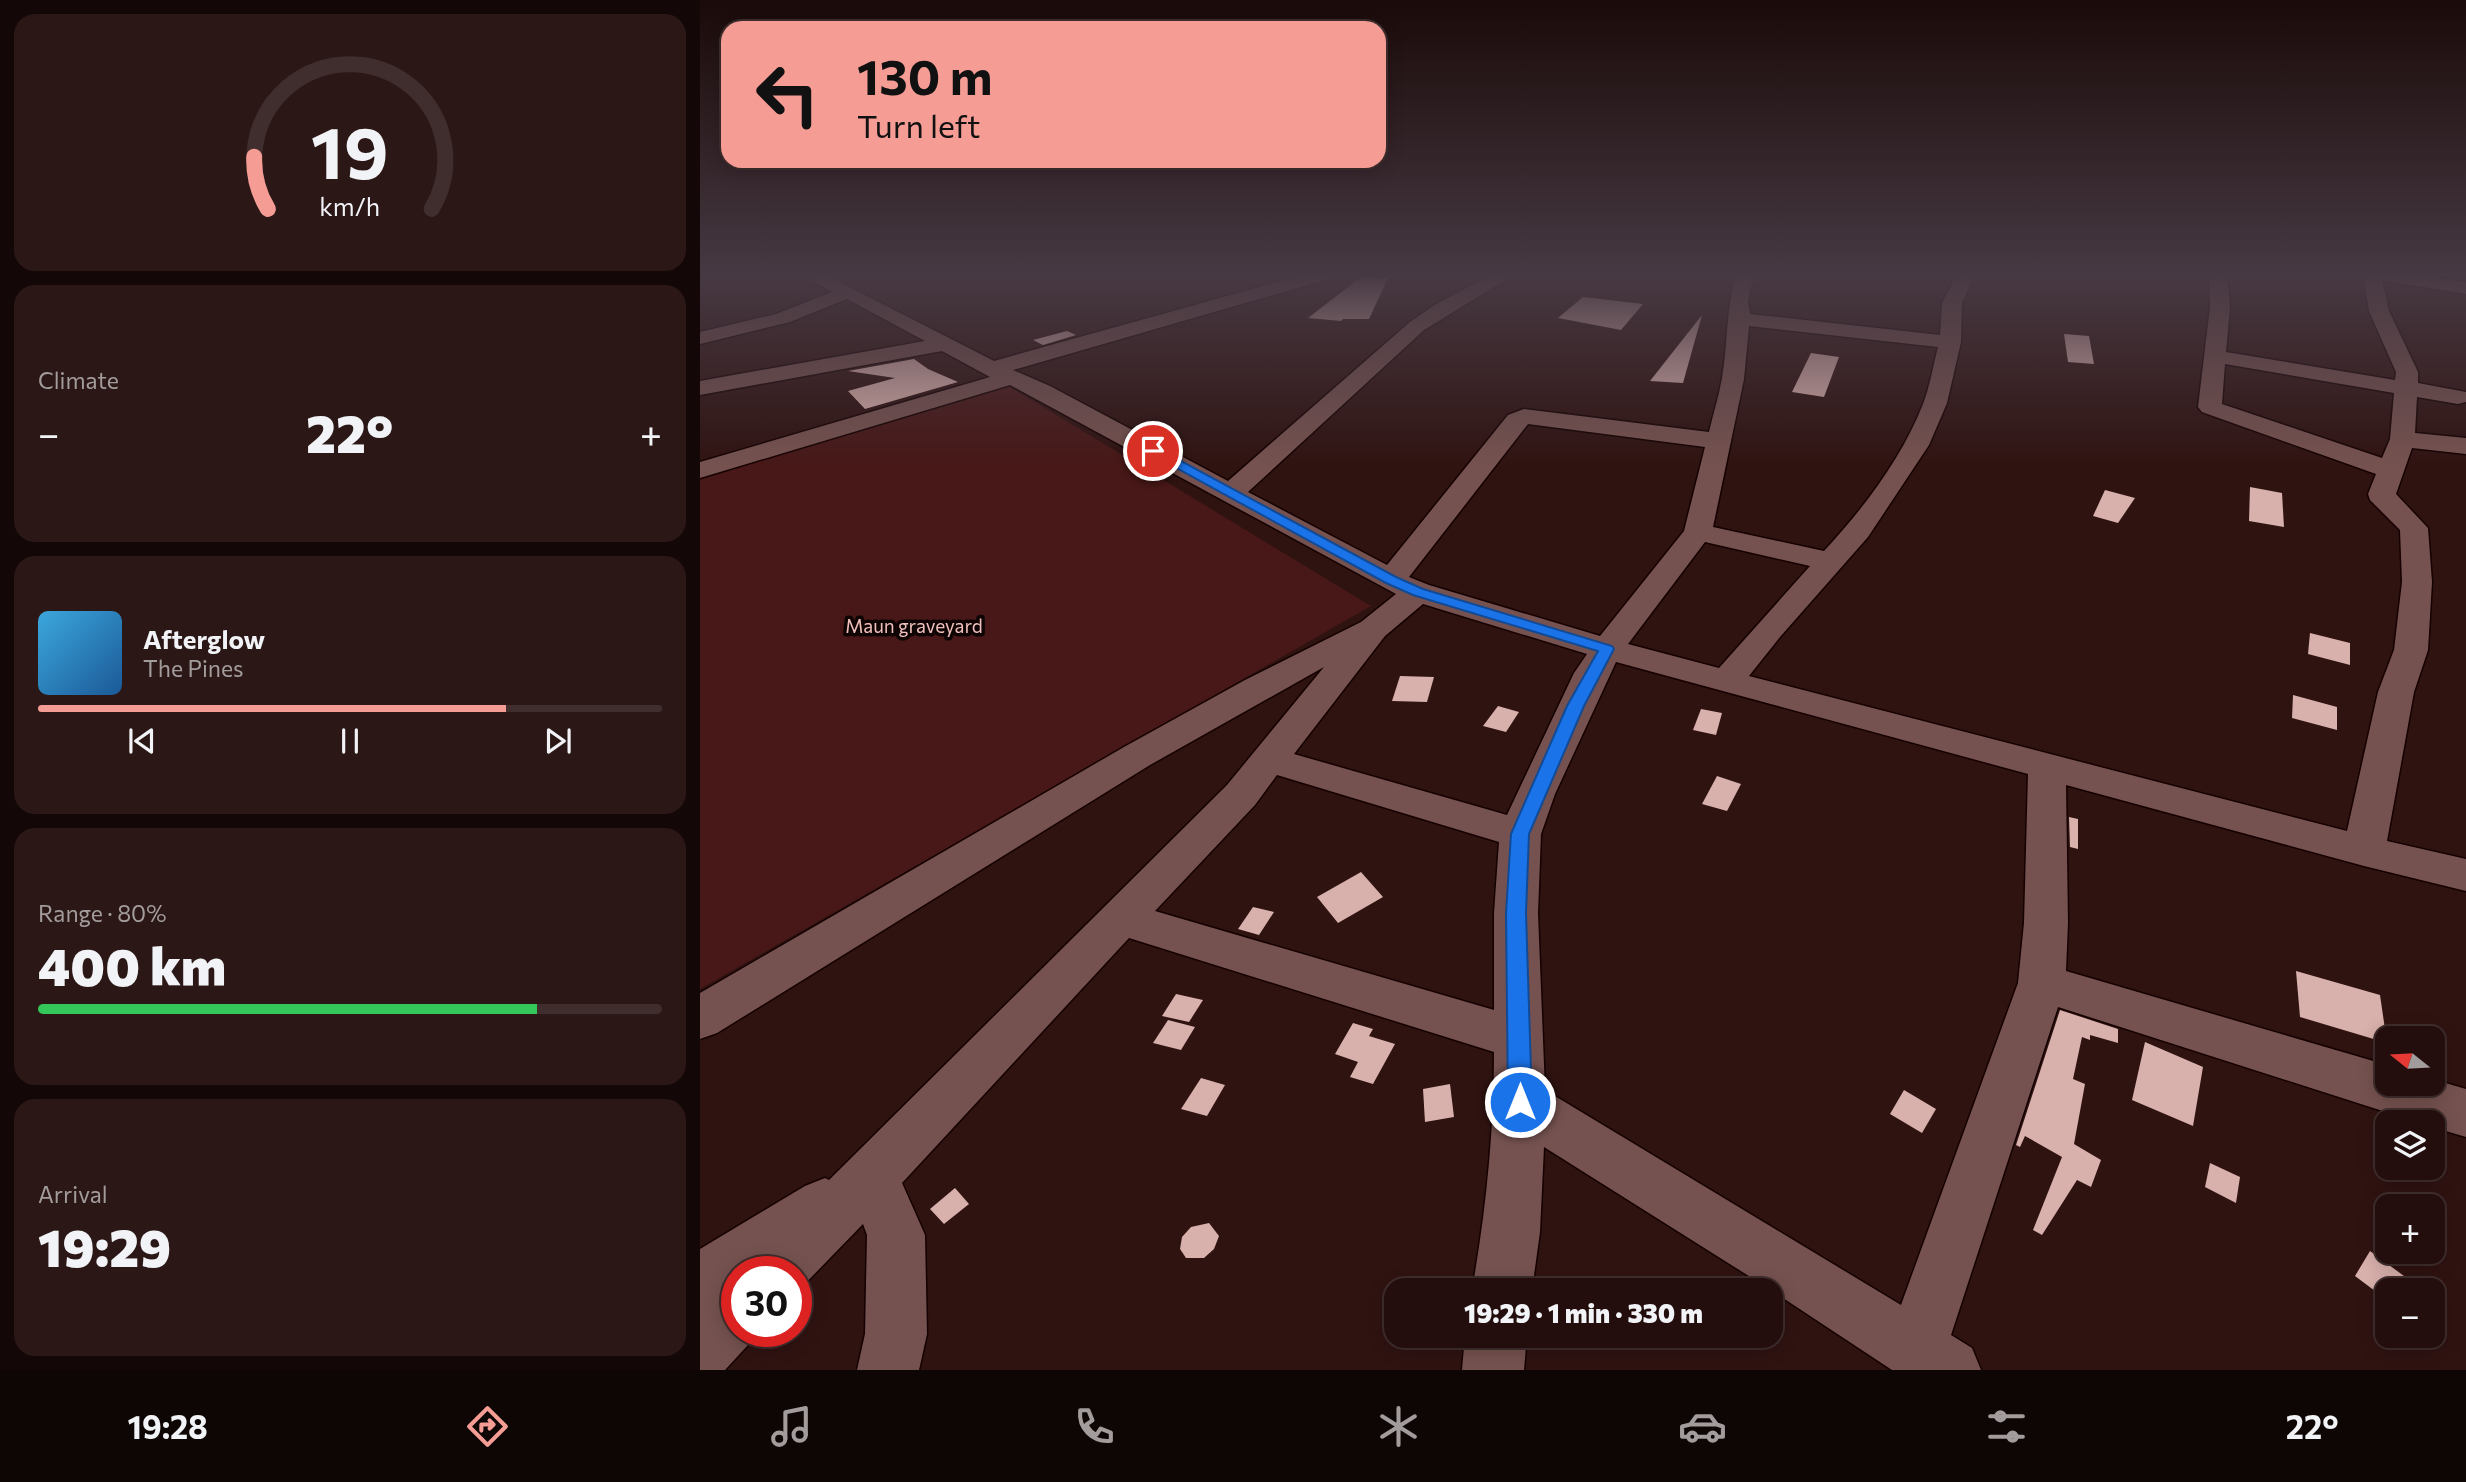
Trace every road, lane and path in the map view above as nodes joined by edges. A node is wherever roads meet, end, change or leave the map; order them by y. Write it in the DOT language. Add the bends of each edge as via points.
graph roads {
  1 [pos="933,338"];
  2 [pos="1117,338"];
  3 [pos="1404,338"];
  4 [pos="1737,338"];
  5 [pos="1913,338"];
  6 [pos="1950,338"];
  7 [pos="2215,338"];
  8 [pos="2391,338"];
  9 [pos="1950,342"];
  10 [pos="944,344"];
  11 [pos="2213,356"];
  12 [pos="1002,373"];
  13 [pos="2422,384"];
  14 [pos="700,388"];
  15 [pos="2463,392"];
  16 [pos="2402,439"];
  17 [pos="1720,441"];
  18 [pos="2466,446"];
  19 [pos="700,470"];
  20 [pos="2391,470"];
  21 [pos="1232,492"];
  22 [pos="1698,532"];
  23 [pos="1830,561"];
  24 [pos="1405,586"];
  25 [pos="1373,629"];
  26 [pos="1607,649"];
  27 [pos="1727,681"];
  28 [pos="1270,760"];
  29 [pos="2047,766"];
  30 [pos="1520,834"];
  31 [pos="2364,851"];
  32 [pos="2466,875"];
  33 [pos="1120,918"];
  34 [pos="2042,984"];
  35 [pos="700,1018"];
  36 [pos="1520,1039"];
  37 [pos="1520,1102"];
  38 [pos="2466,1112"];
  39 [pos="872,1176"];
  40 [pos="793,1256"];
  41 [pos="1505,1278"];
  42 [pos="700,1283"];
  43 [pos="721,1329"];
  44 [pos="1495,1348"];
  45 [pos="700,1351"];
  46 [pos="1932,1360"];
  47 [pos="888,1370"];
  48 [pos="1493,1370"];
  1 -- 10 [label="street"];
  2 -- 12 [label="street"];
  3 -- 21 [label="street"];
  4 -- 17 [label="street"];
  5 -- 9 [label="street"];
  6 -- 9 [label="street"];
  7 -- 11 [label="street"];
  8 -- 13 [label="street" via="2407,372"];
  9 -- 23 [label="street" via="1935,403 1916,445 1883,498"];
  10 -- 12 [label="street"];
  10 -- 14 [label="street"];
  11 -- 13 [label="street"];
  11 -- 20 [label="street" via="2210,407 2214,411"];
  12 -- 19 [label="street"];
  12 -- 21 [label="street"];
  13 -- 15 [label="street"];
  13 -- 15 [label="street"];
  13 -- 16 [label="street"];
  16 -- 18 [label="street"];
  16 -- 20 [label="street"];
  17 -- 22 [label="street"];
  17 -- 24 [label="street" via="1524,416"];
  20 -- 31 [label="street" via="2382,494 2414,528 2417,582 2411,650 2396,692"];
  21 -- 24 [label="street"];
  22 -- 23 [label="street"];
  22 -- 26 [label="street"];
  23 -- 27 [label="street"];
  24 -- 25 [label="street"];
  24 -- 26 [label="street"];
  25 -- 28 [label="street"];
  25 -- 35 [label="street" via="1136,756"];
  26 -- 27 [label="street"];
  26 -- 30 [label="street" via="1575,706"];
  27 -- 29 [label="street"];
  28 -- 30 [label="street"];
  28 -- 33 [label="street"];
  29 -- 31 [label="street"];
  29 -- 34 [label="street"];
  30 -- 36 [label="street" via="1516,913"];
  31 -- 32 [label="street"];
  33 -- 36 [label="street"];
  33 -- 39 [label="street"];
  34 -- 38 [label="street"];
  34 -- 46 [label="street"];
  36 -- 37 [label="street"];
  37 -- 41 [label="street"];
  37 -- 46 [label="street"];
  39 -- 40 [label="street"];
  39 -- 42 [label="street"];
  39 -- 47 [label="street" via="896,1235 896,1334"];
  43 -- 45 [label="street"];
  44 -- 48 [label="street"];
}
